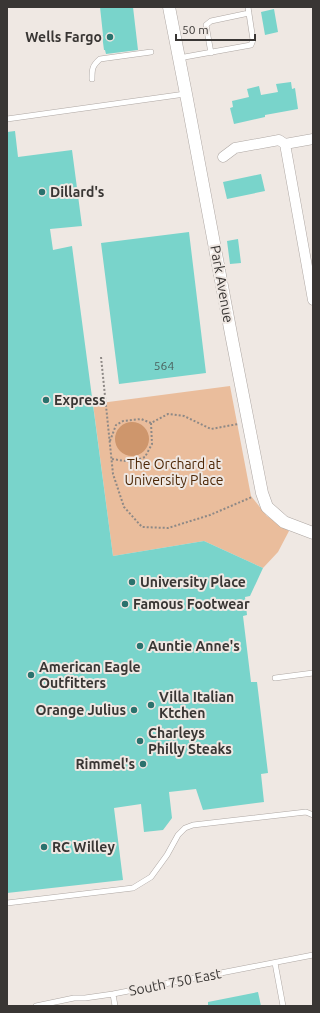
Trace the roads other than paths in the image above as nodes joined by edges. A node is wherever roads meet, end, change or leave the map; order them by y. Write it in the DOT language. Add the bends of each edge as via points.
graph roads {
  1 [pos="169,7"];
  2 [pos="248,10"];
  3 [pos="151,52"];
  4 [pos="211,52"];
  5 [pos="179,58"];
  6 [pos="92,79"];
  7 [pos="186,94"];
  8 [pos="7,119"];
  9 [pos="313,139"];
  10 [pos="285,144"];
  11 [pos="223,157"];
  12 [pos="312,288"];
  13 [pos="313,300"];
  14 [pos="313,533"];
  15 [pos="313,673"];
  16 [pos="275,678"];
  17 [pos="313,815"];
  18 [pos="7,903"];
  19 [pos="313,956"];
  20 [pos="275,963"];
  21 [pos="113,994"];
  22 [pos="36,1006"];
  23 [pos="115,1006"];
  24 [pos="283,1006"];
  1 -- 5 [label="street, Park Avenue"];
  2 -- 4 [label="lane" via="211,21 206,25"];
  2 -- 4 [label="lane" via="253,40 251,45"];
  3 -- 6 [label="lane" via="100,59 92,70"];
  4 -- 5 [label="lane"];
  5 -- 7 [label="street, Park Avenue"];
  7 -- 8 [label="lane"];
  7 -- 14 [label="street, Park Avenue" via="262,493 267,507 284,522"];
  9 -- 10 [label="street"];
  10 -- 11 [label="street" via="279,140 235,148"];
  10 -- 12 [label="street"];
  12 -- 13 [label="street"];
  15 -- 16 [label="lane"];
  17 -- 18 [label="lane" via="306,812 193,825 178,835 151,877 133,888"];
  19 -- 20 [label="lane, South 750 East"];
  20 -- 21 [label="lane, South 750 East"];
  20 -- 24 [label="lane"];
  21 -- 22 [label="lane, South 750 East" via="74,998"];
  21 -- 23 [label="lane"];
}
